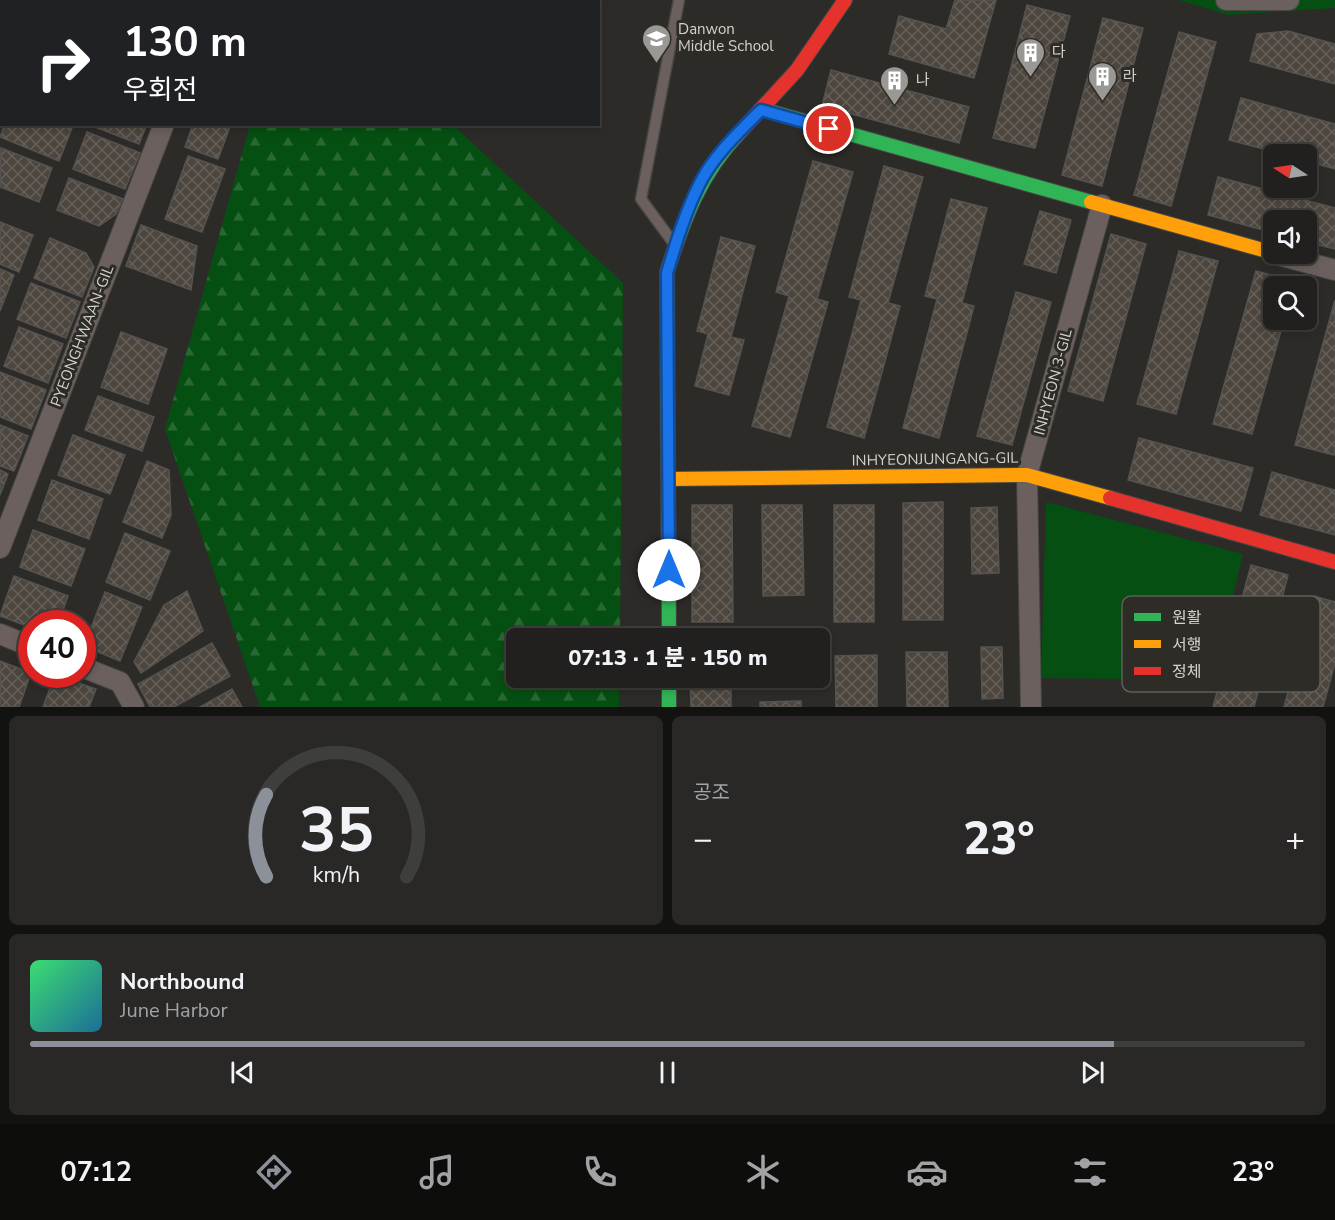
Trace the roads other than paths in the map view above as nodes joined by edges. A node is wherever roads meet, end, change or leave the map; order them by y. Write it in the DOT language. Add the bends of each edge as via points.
graph roads {
  1 [pos="679,0"];
  2 [pos="845,0"];
  3 [pos="1226,0"];
  4 [pos="1289,0"];
  5 [pos="761,110"];
  6 [pos="163,126"];
  7 [pos="1102,205"];
  8 [pos="675,245"];
  9 [pos="1263,250"];
  10 [pos="1313,264"];
  11 [pos="1335,270"];
  12 [pos="1027,475"];
  13 [pos="668,479"];
  14 [pos="0,548"];
  15 [pos="1335,562"];
  16 [pos="669,628"];
  17 [pos="0,634"];
  18 [pos="18,641"];
  19 [pos="96,673"];
  20 [pos="669,688"];
  21 [pos="134,707"];
  22 [pos="669,707"];
  23 [pos="1031,707"];
  1 -- 8 [label="lane" via="641,199"];
  2 -- 5 [label="street" via="797,70"];
  3 -- 4 [label="street"];
  5 -- 7 [label="street"];
  5 -- 8 [label="street" via="731,141 700,183"];
  6 -- 14 [label="street, PYEONGHWAAN-GIL"];
  7 -- 9 [label="street"];
  7 -- 12 [label="street, INHYEON 3-GIL"];
  8 -- 13 [label="street" via="667,273"];
  10 -- 11 [label="street"];
  12 -- 13 [label="street, INHYEONJUNGANG-GIL"];
  12 -- 15 [label="street, INHYEONJUNGANG-GIL"];
  12 -- 23 [label="street, INHYEON 3-GIL"];
  13 -- 16 [label="street"];
  17 -- 18 [label="street"];
  19 -- 21 [label="street" via="120,682"];
  20 -- 22 [label="street"];
}
